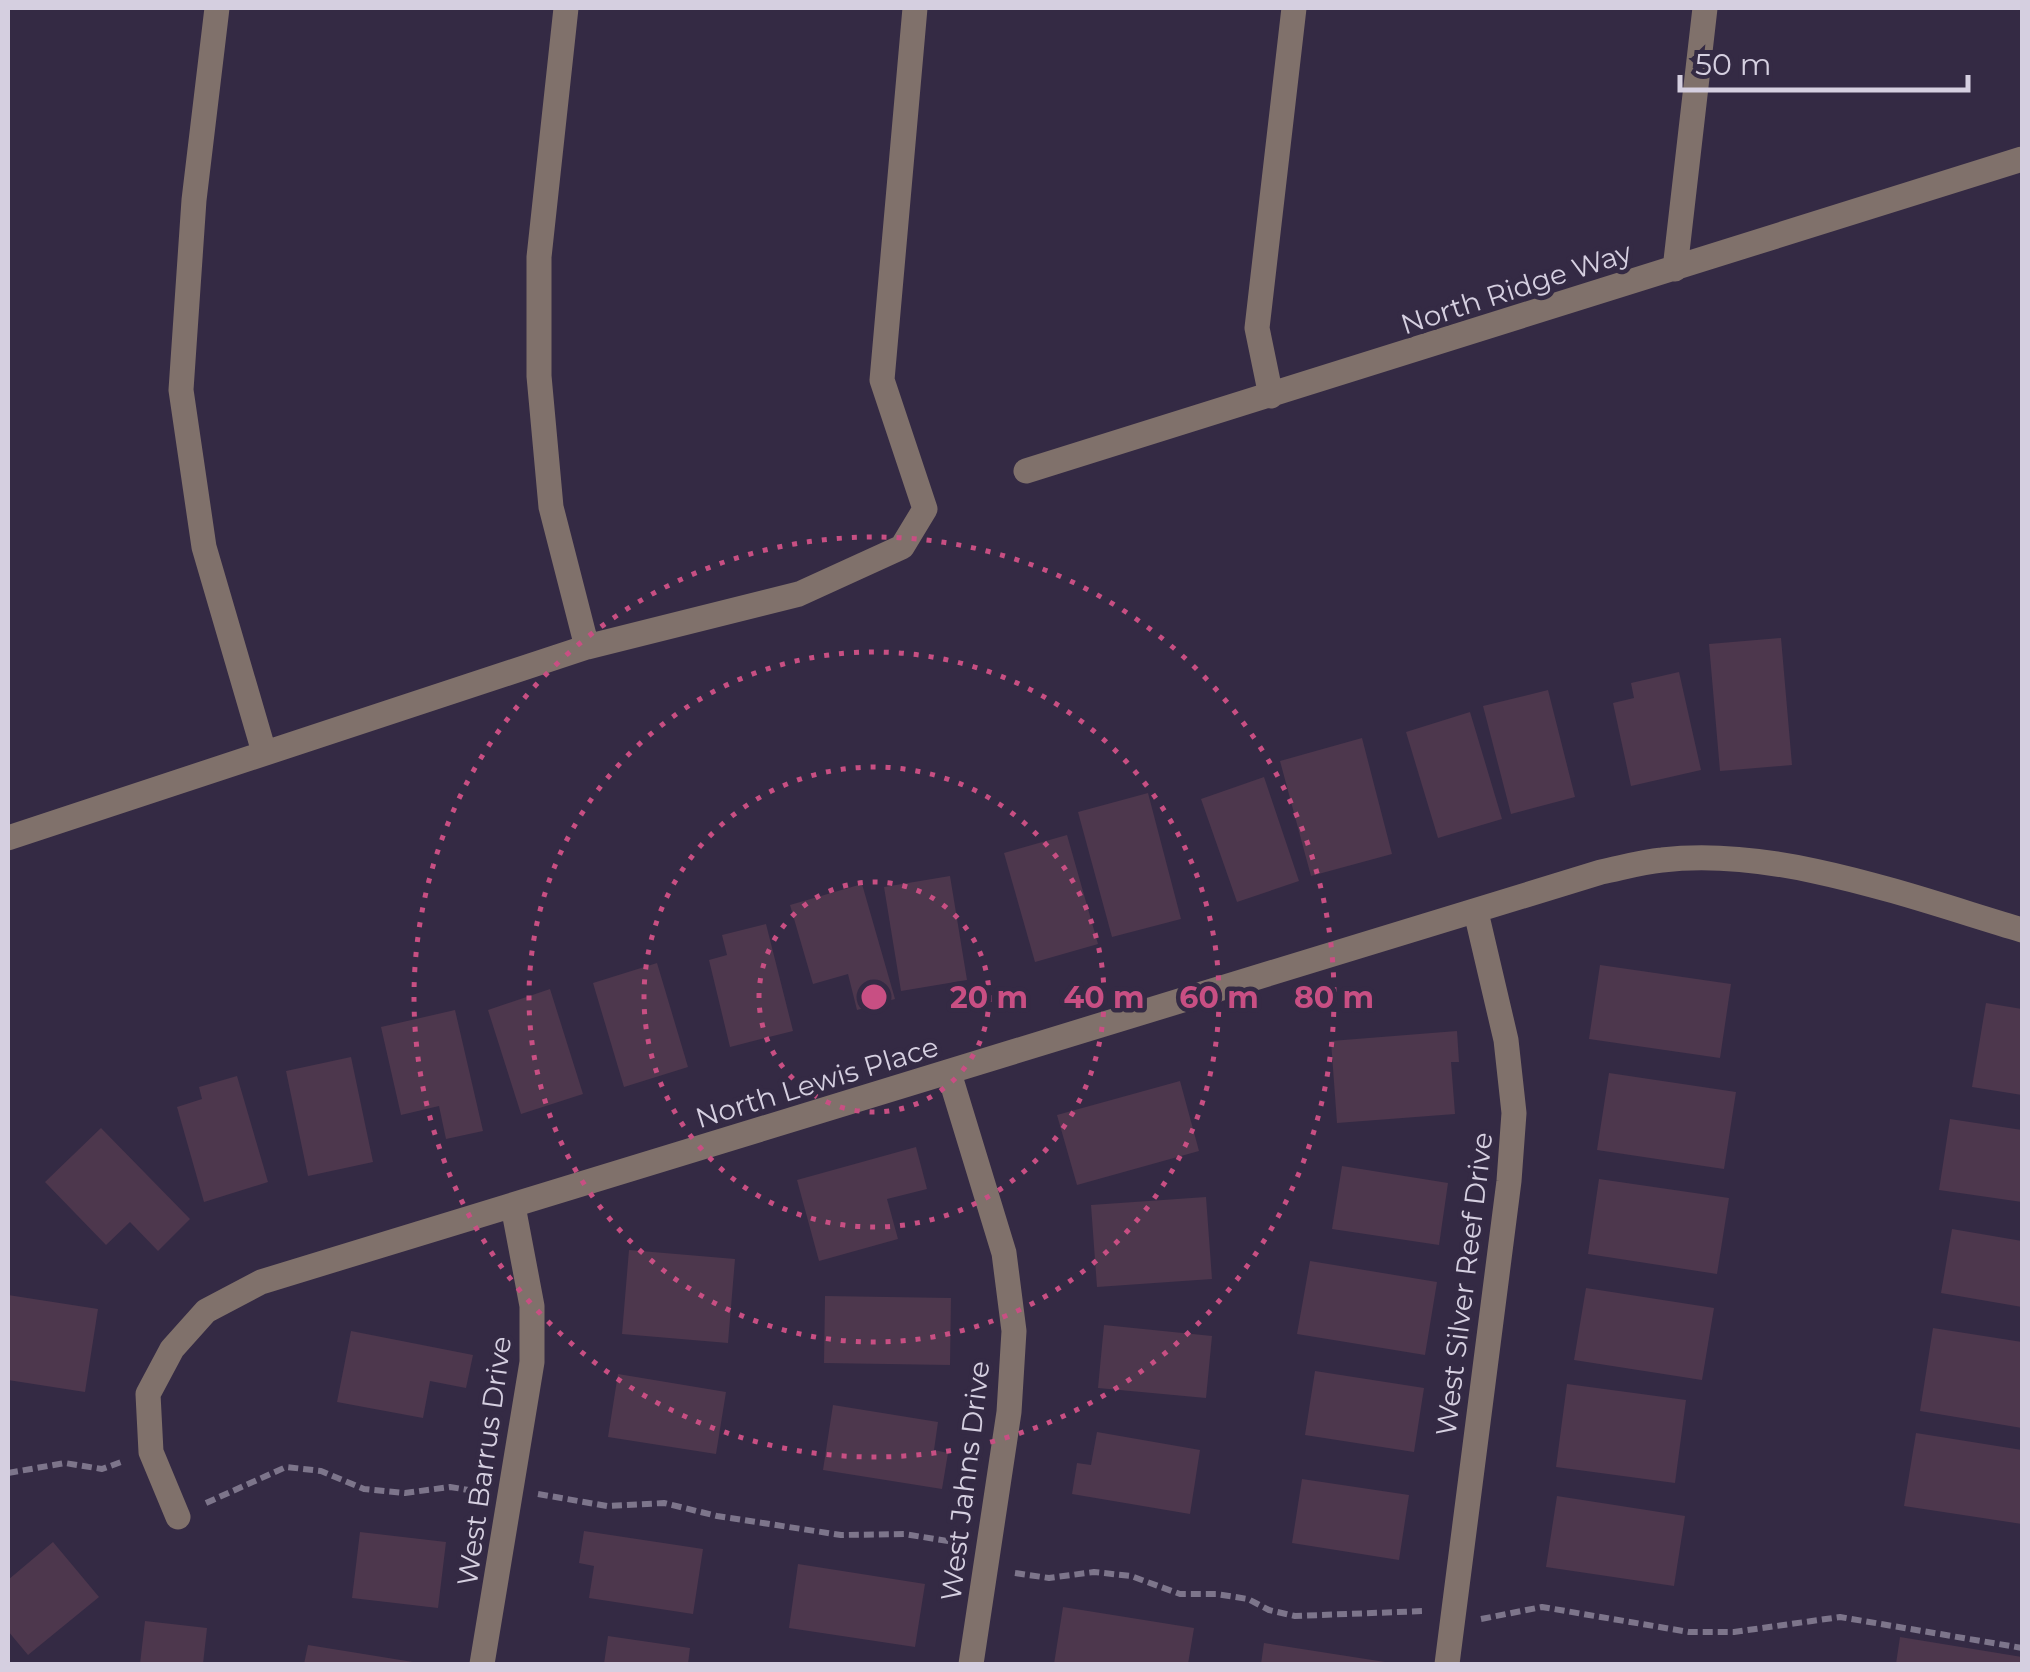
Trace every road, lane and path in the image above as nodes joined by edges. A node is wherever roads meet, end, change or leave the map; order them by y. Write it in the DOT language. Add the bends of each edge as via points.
graph roads {
  1 [pos="218,8"];
  2 [pos="566,8"];
  3 [pos="915,8"];
  4 [pos="1294,8"];
  5 [pos="1705,8"];
  6 [pos="2022,160"];
  7 [pos="1675,268"];
  8 [pos="1271,396"];
  9 [pos="1026,471"];
  10 [pos="587,647"];
  11 [pos="264,752"];
  12 [pos="8,838"];
  13 [pos="1476,912"];
  14 [pos="2022,930"];
  15 [pos="949,1073"];
  16 [pos="513,1206"];
  17 [pos="151,1452"];
  18 [pos="8,1473"];
  19 [pos="512,1492"];
  20 [pos="178,1517"];
  21 [pos="987,1558"];
  22 [pos="1453,1615"];
  23 [pos="2022,1648"];
  24 [pos="482,1664"];
  25 [pos="970,1664"];
  26 [pos="1446,1664"];
  1 -- 11 [label="street" via="194,200 181,390 204,548"];
  2 -- 10 [label="street" via="539,257 540,376 551,506"];
  3 -- 10 [label="street" via="882,380 925,509 902,547 798,594"];
  4 -- 8 [label="street" via="1257,328"];
  5 -- 7 [label="street"];
  6 -- 7 [label="street, North Ridge Way"];
  7 -- 8 [label="street, North Ridge Way"];
  8 -- 9 [label="street, North Ridge Way"];
  10 -- 11 [label="street"];
  11 -- 12 [label="street"];
  13 -- 14 [label="street, North Lewis Place" via="1601,872 1663,860 1728,859 1853,880"];
  13 -- 15 [label="street, North Lewis Place"];
  13 -- 22 [label="street, West Silver Reef Drive" via="1506,1040 1514,1113"];
  15 -- 16 [label="street, North Lewis Place"];
  15 -- 21 [label="street, West Jahns Drive" via="1004,1253 1014,1330"];
  16 -- 17 [label="street, North Lewis Place" via="261,1282 206,1311 172,1348 148,1394"];
  16 -- 19 [label="street, West Barrus Drive" via="532,1306 532,1362"];
  17 -- 18 [label="path" via="102,1469 65,1464"];
  17 -- 20 [label="street, North Lewis Place"];
  19 -- 20 [label="path" via="364,1489 321,1471 286,1467"];
  19 -- 21 [label="path" via="607,1506 664,1503 841,1535 955,1540"];
  19 -- 24 [label="street, West Barrus Drive"];
  21 -- 22 [label="path" via="1013,1572 1049,1578 1131,1576 1180,1594 1248,1599 1295,1616 1394,1610"];
  21 -- 25 [label="street, West Jahns Drive"];
  22 -- 23 [label="path" via="1487,1619 1542,1607 1690,1632 1840,1617"];
  22 -- 26 [label="street, West Silver Reef Drive"];
}
